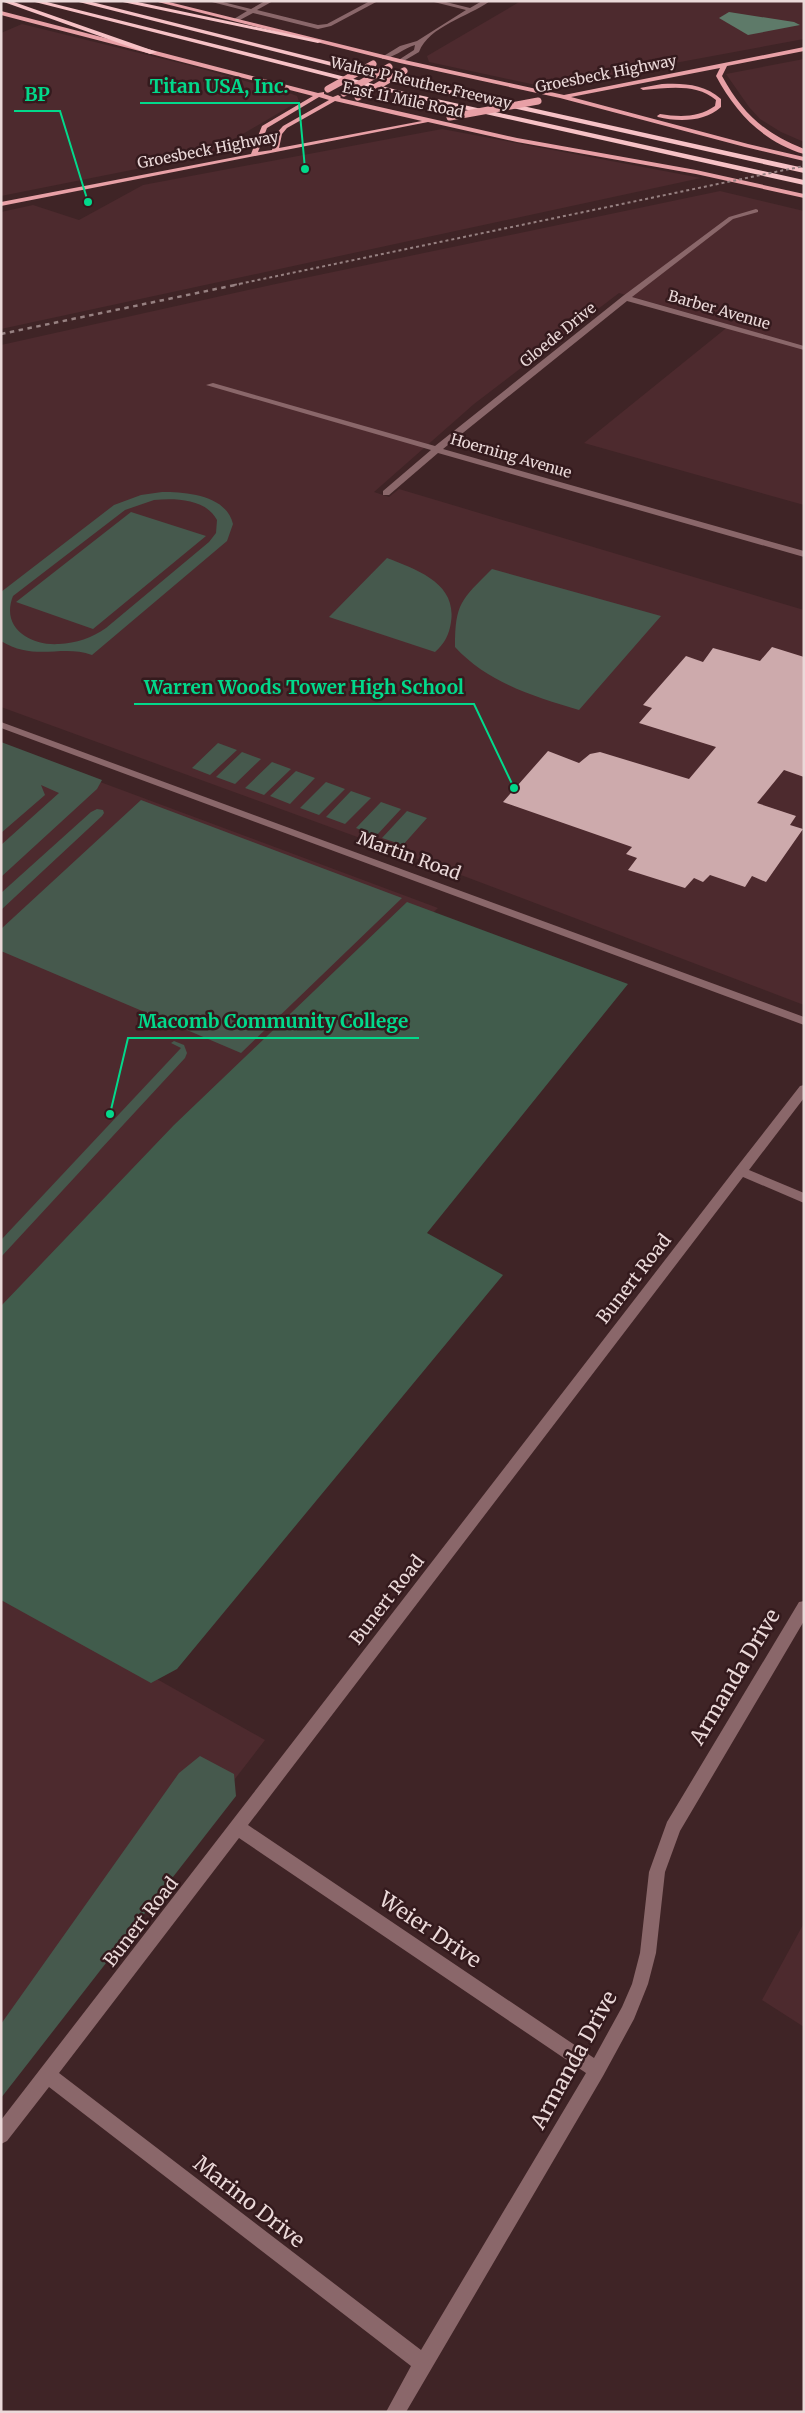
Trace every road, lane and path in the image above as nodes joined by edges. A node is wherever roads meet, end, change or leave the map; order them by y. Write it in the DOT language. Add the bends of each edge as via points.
graph roads {
  1 [pos="3,1"];
  2 [pos="34,1"];
  3 [pos="78,1"];
  4 [pos="121,1"];
  5 [pos="158,1"];
  6 [pos="211,1"];
  7 [pos="270,1"];
  8 [pos="375,1"];
  9 [pos="433,1"];
  10 [pos="488,1"];
  11 [pos="472,10"];
  12 [pos="250,11"];
  13 [pos="1,13"];
  14 [pos="236,20"];
  15 [pos="318,41"];
  16 [pos="419,42"];
  17 [pos="804,49"];
  18 [pos="153,52"];
  19 [pos="384,58"];
  20 [pos="400,61"];
  21 [pos="724,65"];
  22 [pos="434,69"];
  23 [pos="598,90"];
  24 [pos="318,95"];
  25 [pos="561,96"];
  26 [pos="334,99"];
  27 [pos="362,105"];
  28 [pos="615,110"];
  29 [pos="431,121"];
  30 [pos="275,151"];
  31 [pos="804,152"];
  32 [pos="254,155"];
  33 [pos="804,159"];
  34 [pos="804,171"];
  35 [pos="804,183"];
  36 [pos="804,196"];
  37 [pos="1,204"];
  38 [pos="756,211"];
  39 [pos="626,298"];
  40 [pos="804,348"];
  41 [pos="210,385"];
  42 [pos="436,450"];
  43 [pos="386,494"];
  44 [pos="804,554"];
  45 [pos="1,725"];
  46 [pos="804,1021"];
  47 [pos="804,1089"];
  48 [pos="740,1172"];
  49 [pos="804,1198"];
  50 [pos="804,1608"];
  51 [pos="238,1827"];
  52 [pos="597,2070"];
  53 [pos="47,2075"];
  54 [pos="1,2135"];
  55 [pos="424,2364"];
  56 [pos="395,2412"];
  1 -- 18 [label="highway"];
  2 -- 35 [label="highway, Walter P Reuther Freeway" via="405,94"];
  3 -- 34 [label="highway, Walter P Reuther Freeway" via="391,79"];
  4 -- 15 [label="highway"];
  5 -- 14 [label="main road"];
  6 -- 12 [label="street"];
  7 -- 12 [label="street"];
  8 -- 12 [label="street" via="322,27"];
  9 -- 11 [label="street"];
  10 -- 11 [label="street"];
  11 -- 16 [label="street"];
  12 -- 14 [label="street"];
  13 -- 18 [label="main road, East 11 Mile Road"];
  14 -- 15 [label="main road"];
  15 -- 19 [label="main road"];
  16 -- 19 [label="street"];
  16 -- 20 [label="street" via="417,51"];
  17 -- 21 [label="main road, Groesbeck Highway"];
  18 -- 24 [label="main road, East 11 Mile Road"];
  19 -- 20 [label="main road"];
  19 -- 24 [label="main road, bridge"];
  20 -- 22 [label="main road"];
  20 -- 26 [label="main road, bridge"];
  21 -- 23 [label="main road, Groesbeck Highway"];
  21 -- 31 [label="main road" via="718,76 747,120 766,136"];
  22 -- 25 [label="main road"];
  22 -- 27 [label="main road, bridge" via="404,71 358,97"];
  23 -- 25 [label="main road, Groesbeck Highway"];
  23 -- 28 [label="main road" via="680,86 702,90 719,100 714,111 697,117 665,117"];
  24 -- 26 [label="main road, East 11 Mile Road"];
  24 -- 32 [label="main road" via="264,127"];
  25 -- 28 [label="main road"];
  25 -- 29 [label="main road, Groesbeck Highway, bridge"];
  26 -- 27 [label="main road, East 11 Mile Road"];
  26 -- 30 [label="main road" via="285,127 279,134"];
  27 -- 29 [label="main road, East 11 Mile Road"];
  28 -- 33 [label="main road"];
  29 -- 30 [label="main road, Groesbeck Highway"];
  29 -- 36 [label="main road, East 11 Mile Road"];
  30 -- 32 [label="main road, Groesbeck Highway"];
  32 -- 37 [label="main road, Groesbeck Highway"];
  38 -- 39 [label="street, Gloede Drive" via="731,218"];
  39 -- 40 [label="street, Barber Avenue"];
  39 -- 42 [label="street, Gloede Drive"];
  41 -- 42 [label="street, Hoerning Avenue"];
  42 -- 43 [label="street, Gloede Drive"];
  42 -- 44 [label="street, Hoerning Avenue"];
  45 -- 46 [label="street, Martin Road"];
  47 -- 48 [label="street, Bunert Road"];
  48 -- 49 [label="street"];
  48 -- 51 [label="street, Bunert Road"];
  50 -- 52 [label="street, Armanda Drive" via="672,1827 657,1872 648,1953 640,1984"];
  51 -- 52 [label="street, Weier Drive"];
  51 -- 53 [label="street, Bunert Road"];
  52 -- 55 [label="street, Armanda Drive"];
  53 -- 54 [label="street, Bunert Road"];
  53 -- 55 [label="street, Marino Drive"];
  55 -- 56 [label="street, Armanda Drive"];
}
